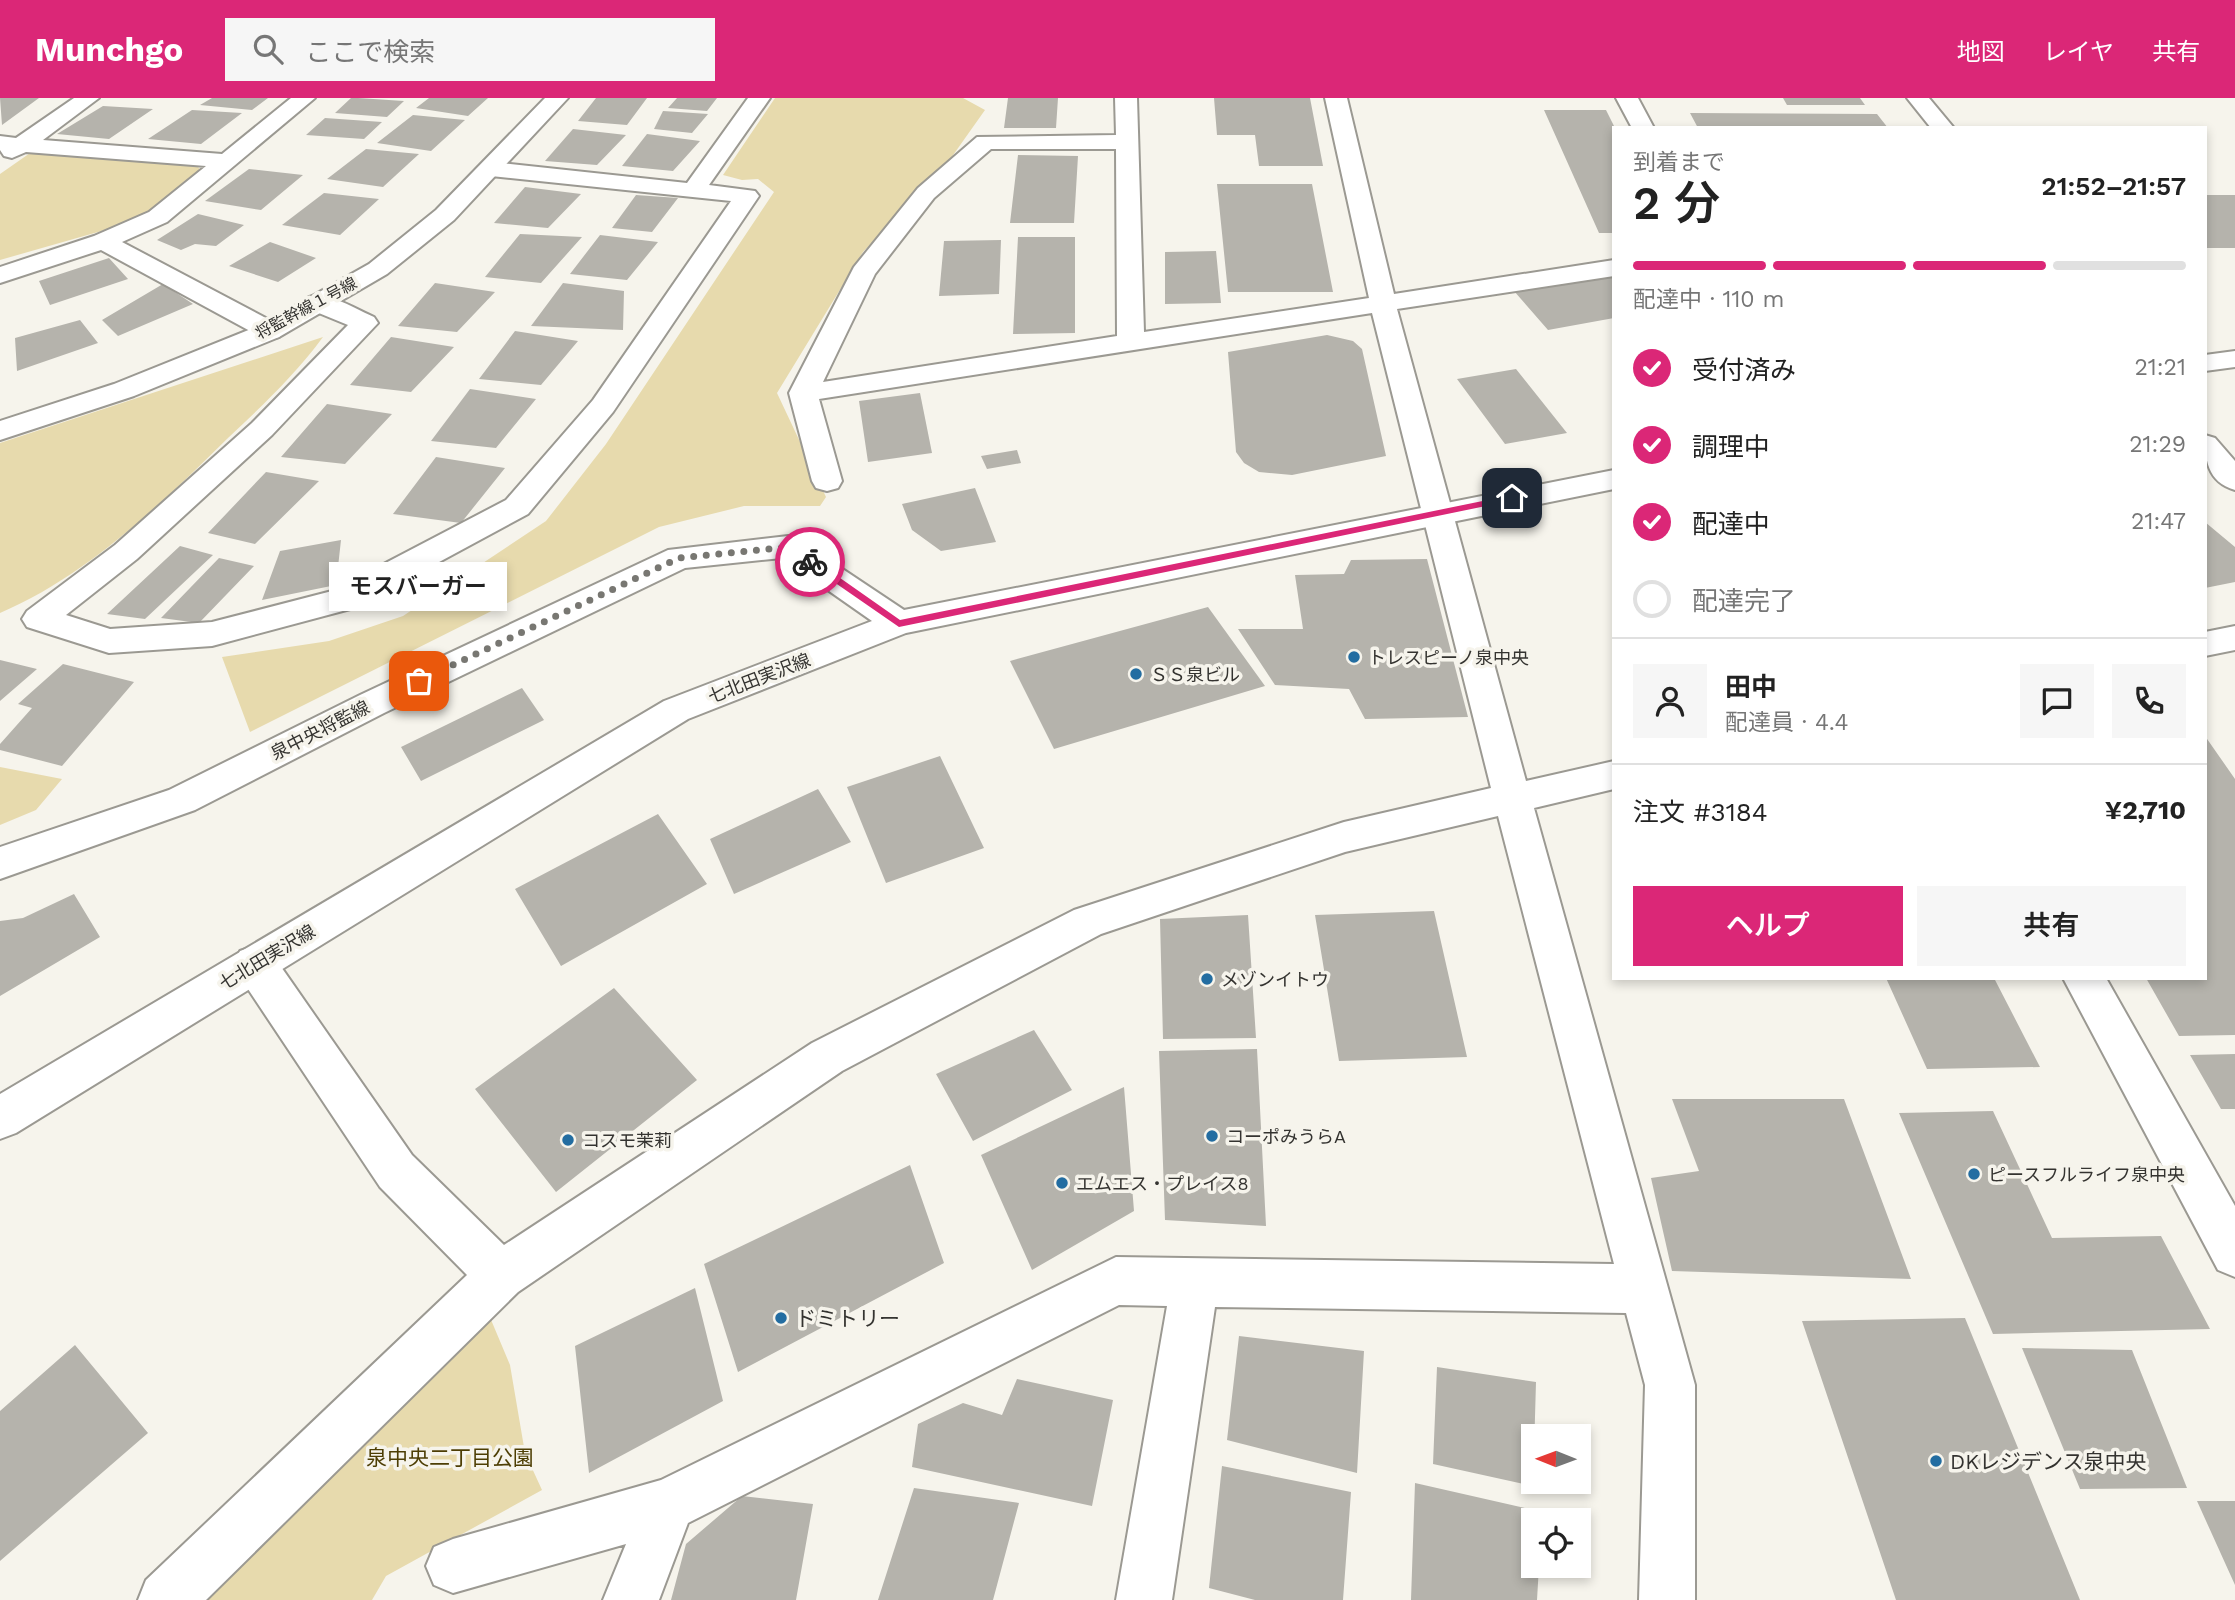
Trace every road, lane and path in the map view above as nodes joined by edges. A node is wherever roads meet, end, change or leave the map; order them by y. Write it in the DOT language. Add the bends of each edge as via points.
graph roads {
  1 [pos="88,98"];
  2 [pos="304,98"];
  3 [pos="557,98"];
  4 [pos="759,98"];
  5 [pos="1126,98"];
  6 [pos="1336,98"];
  7 [pos="1627,98"];
  8 [pos="1918,98"];
  9 [pos="1642,126"];
  10 [pos="1941,126"];
  11 [pos="1126,142"];
  12 [pos="10,144"];
  13 [pos="0,159"];
  14 [pos="226,161"];
  15 [pos="491,169"];
  16 [pos="694,189"];
  17 [pos="103,242"];
  18 [pos="1612,268"];
  19 [pos="0,275"];
  20 [pos="318,303"];
  21 [pos="1383,303"];
  22 [pos="270,331"];
  23 [pos="1131,342"];
  24 [pos="2235,359"];
  25 [pos="2207,363"];
  26 [pos="803,393"];
  27 [pos="0,431"];
  28 [pos="2207,446"];
  29 [pos="1612,479"];
  30 [pos="2235,480"];
  31 [pos="827,481"];
  32 [pos="1436,513"];
  33 [pos="899,623"];
  34 [pos="2235,638"];
  35 [pos="2207,645"];
  36 [pos="1612,775"];
  37 [pos="1512,798"];
  38 [pos="0,863"];
  39 [pos="255,964"];
  40 [pos="2085,980"];
  41 [pos="0,1118"];
  42 [pos="2235,1253"];
  43 [pos="501,1275"];
  44 [pos="1195,1282"];
  45 [pos="1644,1289"];
  46 [pos="668,1505"];
  47 [pos="453,1566"];
  48 [pos="166,1600"];
  49 [pos="631,1600"];
  50 [pos="1144,1600"];
  51 [pos="1667,1600"];
  1 -- 12 [label="street"];
  2 -- 14 [label="street"];
  3 -- 15 [label="street, 将監幹線１号線"];
  4 -- 16 [label="street"];
  5 -- 11 [label="street"];
  6 -- 21 [label="street"];
  7 -- 9 [label="street"];
  8 -- 10 [label="street"];
  11 -- 23 [label="street"];
  11 -- 26 [label="street" via="985,142 926,194 863,272"];
  12 -- 13 [label="street"];
  12 -- 14 [label="street"];
  14 -- 17 [label="street" via="158,216"];
  15 -- 16 [label="street"];
  15 -- 20 [label="street, 将監幹線１号線" via="445,215 378,269"];
  16 -- 20 [label="street" via="747,196 603,406 517,507 342,600 212,634 109,641 39,620 126,552 262,429 365,323"];
  17 -- 19 [label="street"];
  17 -- 22 [label="street"];
  18 -- 21 [label="street"];
  20 -- 22 [label="street, 将監幹線１号線"];
  21 -- 23 [label="street"];
  21 -- 32 [label="street"];
  22 -- 27 [label="street, 将監幹線１号線" via="124,390"];
  23 -- 26 [label="street"];
  24 -- 25 [label="street"];
  26 -- 31 [label="street"];
  28 -- 30 [label="street"];
  29 -- 32 [label="street, 七北田実沢線"];
  32 -- 33 [label="street, 七北田実沢線"];
  32 -- 37 [label="street"];
  33 -- 38 [label="street, 泉中央将監線" via="788,547 679,558 182,800"];
  33 -- 39 [label="street, 七北田実沢線" via="676,710"];
  34 -- 35 [label="street"];
  36 -- 37 [label="street"];
  37 -- 43 [label="street" via="1344,836 1088,922 827,1057"];
  37 -- 45 [label="street"];
  39 -- 41 [label="street, 七北田実沢線"];
  39 -- 43 [label="street" via="396,1171"];
  40 -- 42 [label="street"];
  43 -- 48 [label="street"];
  44 -- 45 [label="street"];
  44 -- 46 [label="street" via="1116,1281"];
  44 -- 50 [label="street"];
  45 -- 51 [label="street" via="1670,1385"];
  46 -- 47 [label="street"];
  46 -- 49 [label="street"];
}
